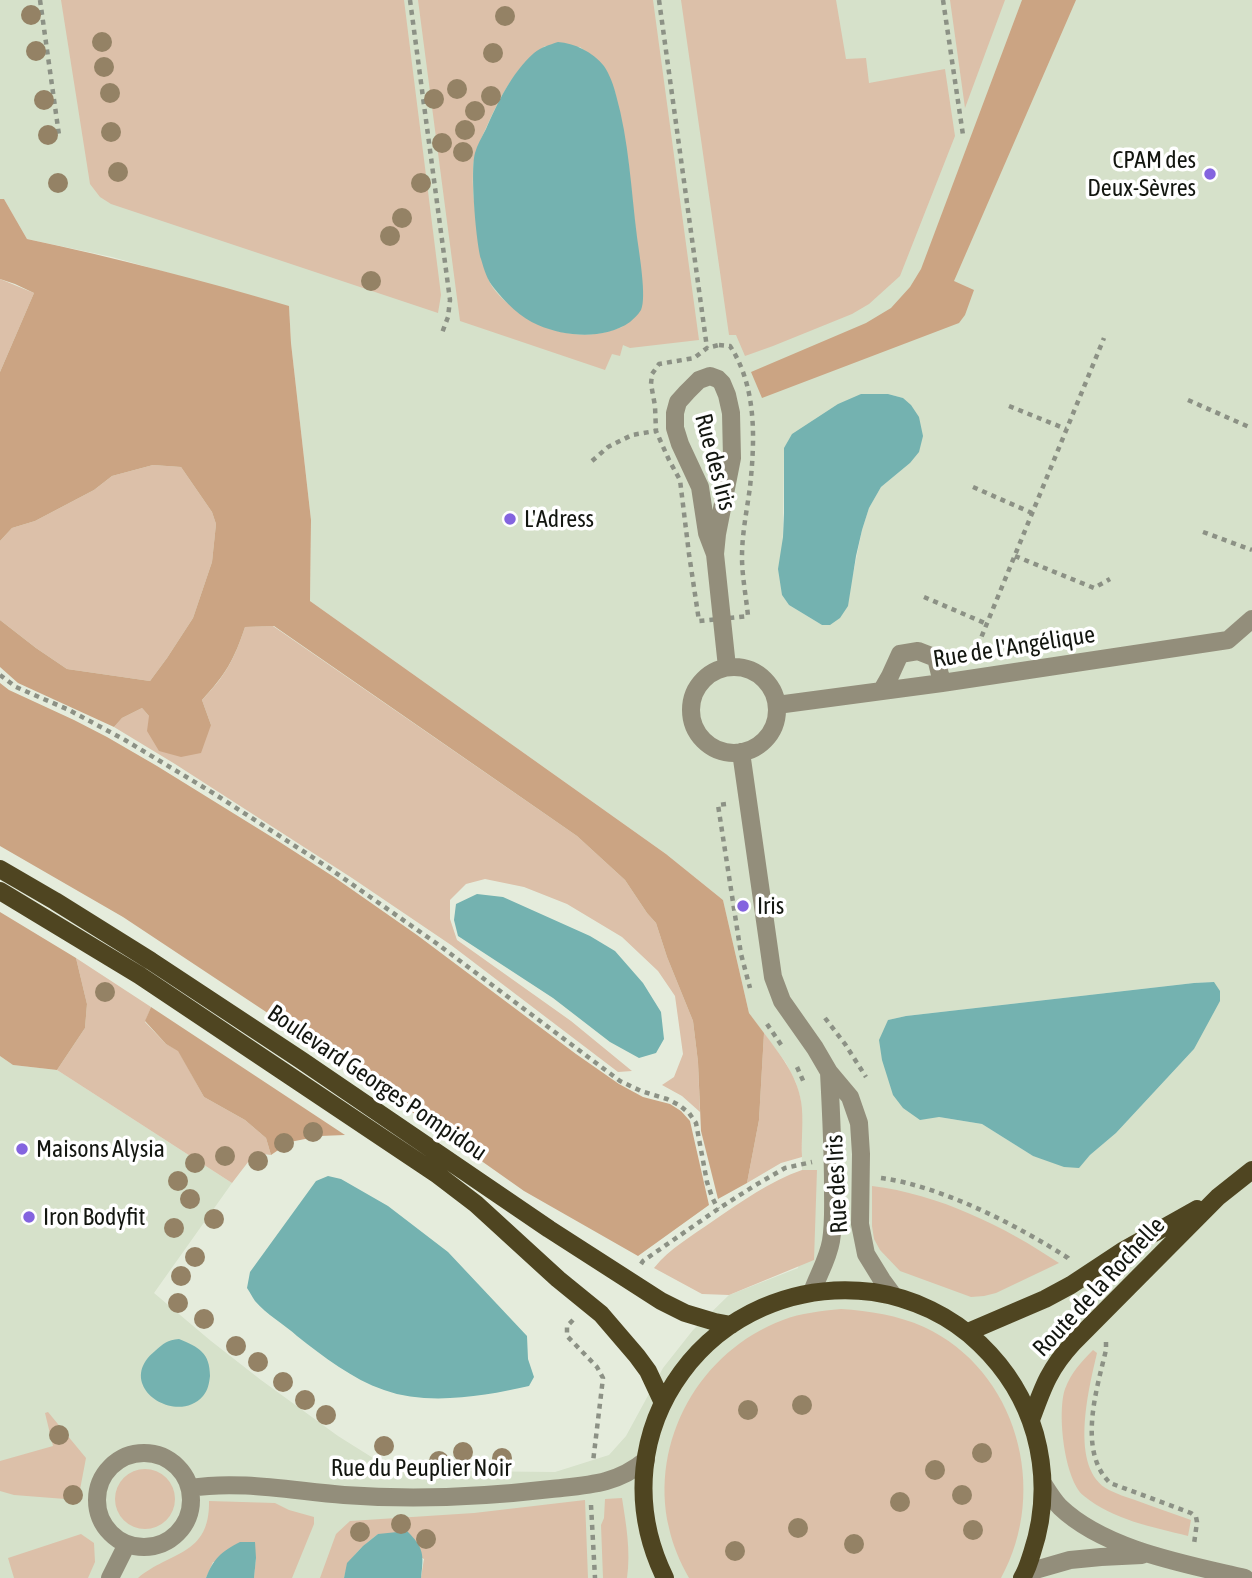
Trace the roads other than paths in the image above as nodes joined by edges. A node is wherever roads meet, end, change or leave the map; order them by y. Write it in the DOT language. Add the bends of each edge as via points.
graph roads {
  1 [pos="715,554"];
  2 [pos="1252,619"];
  3 [pos="727,667"];
  4 [pos="940,675"];
  5 [pos="882,690"];
  6 [pos="777,705"];
  7 [pos="741,752"];
  8 [pos="0,869"];
  9 [pos="0,891"];
  10 [pos="829,1072"];
  11 [pos="1252,1170"];
  12 [pos="1218,1197"];
  13 [pos="812,1292"];
  14 [pos="893,1295"];
  15 [pos="731,1325"];
  16 [pos="968,1332"];
  17 [pos="663,1403"];
  18 [pos="1031,1420"];
  19 [pos="646,1460"];
  20 [pos="1044,1485"];
  21 [pos="190,1488"];
  22 [pos="127,1544"];
  23 [pos="1154,1555"];
  24 [pos="659,1573"];
  25 [pos="1024,1576"];
  26 [pos="110,1578"];
  27 [pos="1245,1578"];
  1 -- 1 [label="street, Rue des Iris" via="732,441 727,395 722,383 710,376 687,392 674,413 680,444 700,487"];
  1 -- 3 [label="street, Rue des Iris"];
  2 -- 4 [label="street, Rue de l'Angélique" via="1228,639"];
  3 -- 6 [label="street" via="741,667 765,680"];
  3 -- 7 [label="street" via="704,679 696,690 692,715 703,739 727,752"];
  4 -- 5 [label="street, Rue de l'Angélique"];
  4 -- 5 [label="street" via="936,658 918,651 900,654"];
  5 -- 6 [label="street, Rue de l'Angélique"];
  6 -- 7 [label="street" via="772,730 764,741"];
  7 -- 10 [label="street, Rue des Iris" via="773,977 782,1001"];
  8 -- 15 [label="main road, Boulevard Georges Pompidou" via="220,1006 661,1301 685,1313"];
  9 -- 17 [label="main road, Boulevard Georges Pompidou" via="139,975 476,1204 601,1314 648,1371"];
  10 -- 13 [label="street, Rue des Iris" via="831,1241"];
  10 -- 14 [label="street, Rue des Iris" via="849,1097 859,1123 860,1224 866,1254"];
  11 -- 12 [label="main road, Route de la Rochelle"];
  12 -- 16 [label="main road, Route de la Rochelle" via="1054,1295"];
  12 -- 18 [label="main road, Route de la Rochelle" via="1057,1360"];
  13 -- 14 [label="main road"];
  13 -- 15 [label="main road" via="752,1311"];
  14 -- 16 [label="main road"];
  15 -- 17 [label="main road" via="701,1349"];
  16 -- 18 [label="main road" via="1009,1377"];
  17 -- 19 [label="main road"];
  18 -- 20 [label="main road"];
  19 -- 21 [label="street, Rue du Peuplier Noir" via="613,1479 500,1495 359,1496 253,1487"];
  19 -- 24 [label="main road" via="646,1518"];
  20 -- 23 [label="street" via="1058,1506 1077,1521 1100,1535"];
  20 -- 25 [label="main road" via="1039,1530"];
  21 -- 22 [label="street" via="188,1517 176,1534 156,1546"];
  21 -- 22 [label="street" via="183,1473 156,1454 124,1457 111,1466 98,1488 99,1513 114,1537"];
  22 -- 26 [label="street"];
  23 -- 25 [label="street" via="1070,1560"];
  23 -- 27 [label="street"];
}
